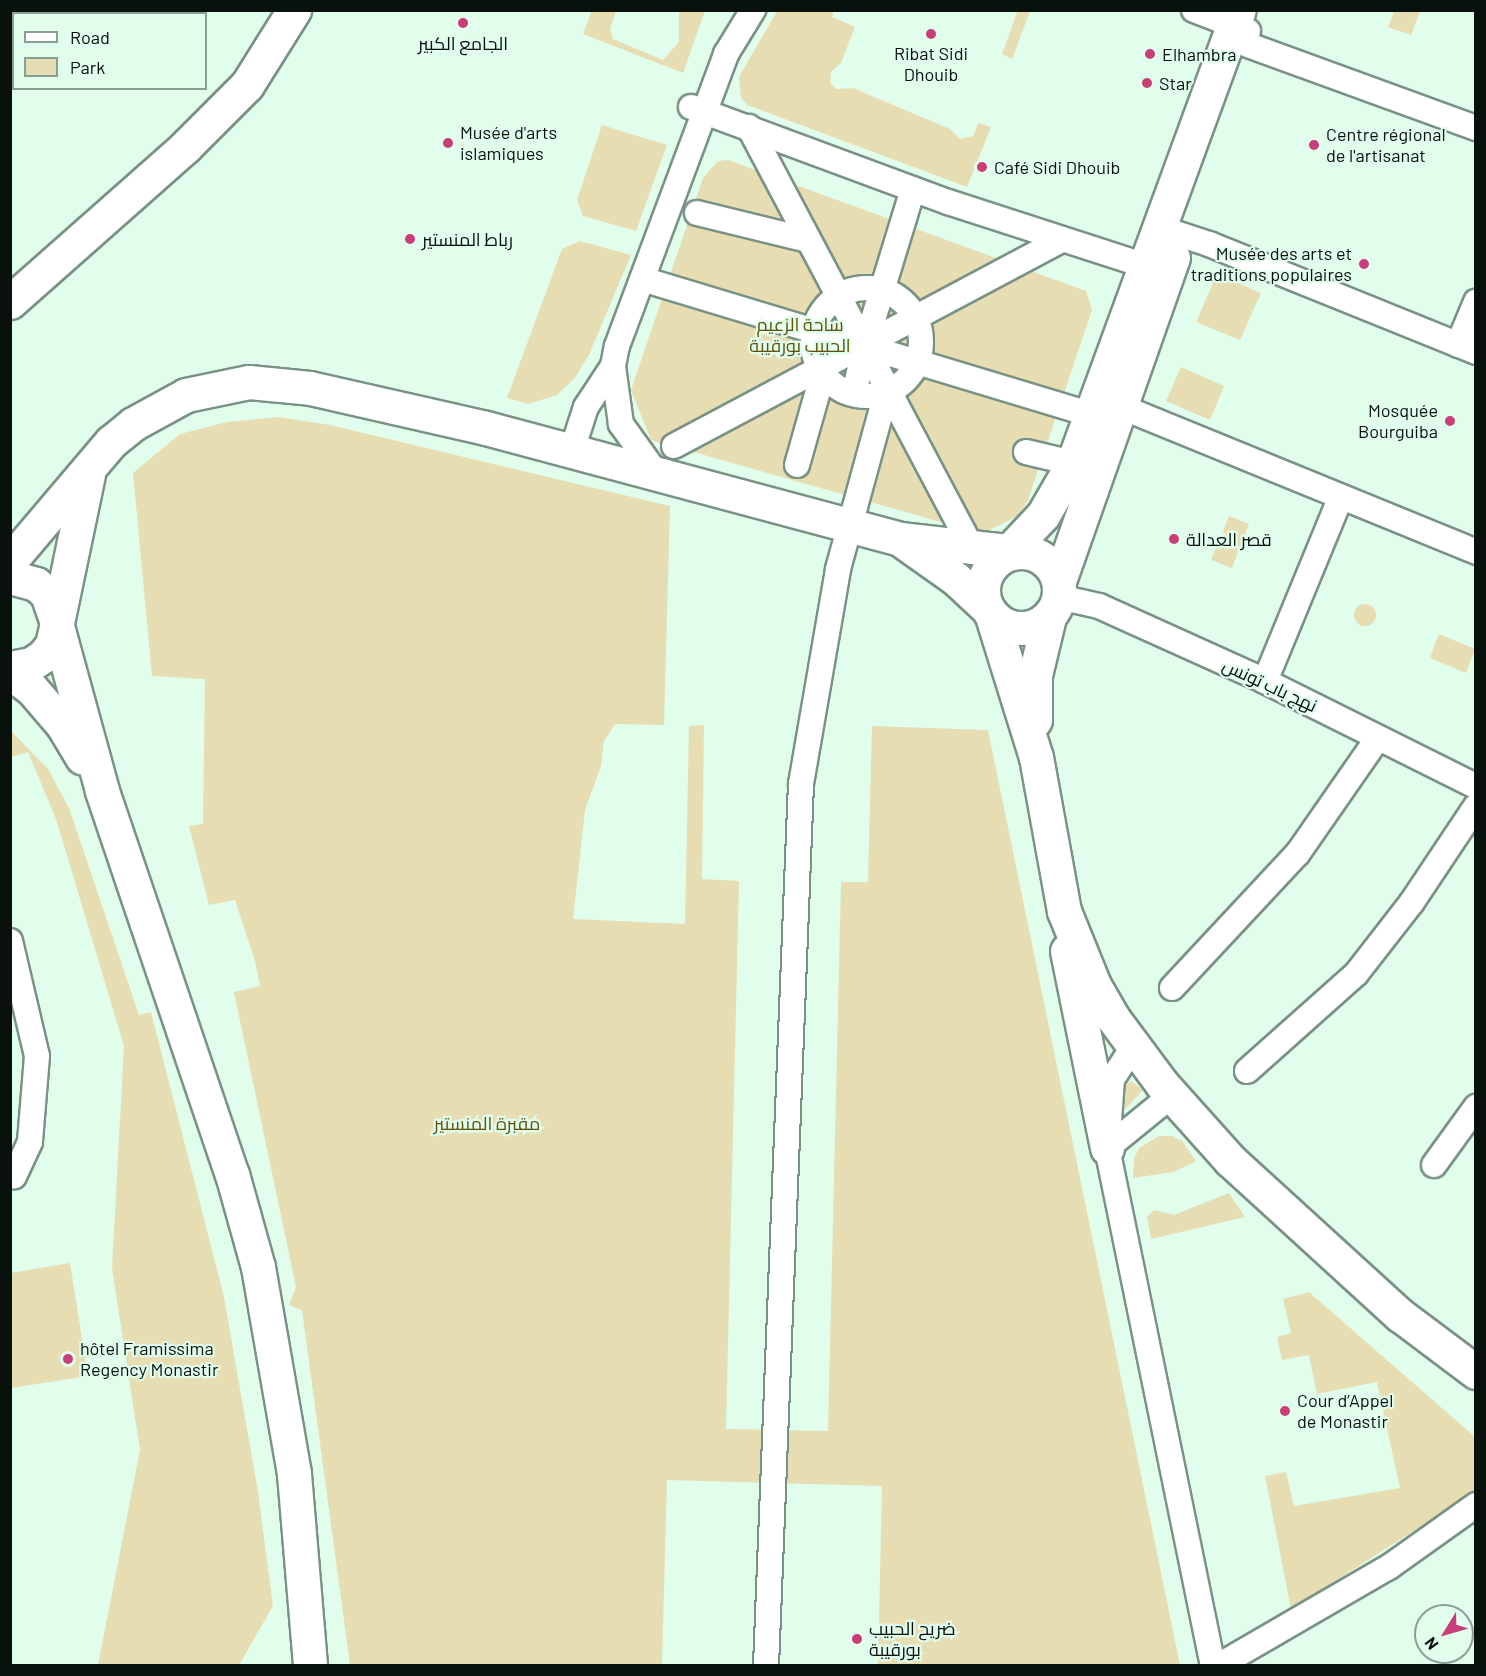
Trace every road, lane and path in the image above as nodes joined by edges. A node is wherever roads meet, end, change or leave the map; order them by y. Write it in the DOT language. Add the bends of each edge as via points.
graph roads {
  1 [pos="294,10"];
  2 [pos="753,10"];
  3 [pos="1194,10"];
  4 [pos="1246,25"];
  5 [pos="697,109"];
  6 [pos="749,127"];
  7 [pos="1476,128"];
  8 [pos="913,189"];
  9 [pos="697,213"];
  10 [pos="1189,239"];
  11 [pos="808,240"];
  12 [pos="1062,240"];
  13 [pos="1156,270"];
  14 [pos="642,279"];
  15 [pos="883,292"];
  16 [pos="838,296"];
  17 [pos="10,302"];
  18 [pos="1476,302"];
  19 [pos="915,319"];
  20 [pos="815,331"];
  21 [pos="865,346"];
  22 [pos="1467,349"];
  23 [pos="917,362"];
  24 [pos="613,366"];
  25 [pos="822,371"];
  26 [pos="888,392"];
  27 [pos="854,394"];
  28 [pos="1104,410"];
  29 [pos="572,450"];
  30 [pos="1026,452"];
  31 [pos="664,458"];
  32 [pos="1073,463"];
  33 [pos="91,465"];
  34 [pos="797,465"];
  35 [pos="1341,497"];
  36 [pos="851,525"];
  37 [pos="900,539"];
  38 [pos="972,549"];
  39 [pos="1009,551"];
  40 [pos="1476,552"];
  41 [pos="10,561"];
  42 [pos="10,577"];
  43 [pos="1056,599"];
  44 [pos="989,612"];
  45 [pos="57,624"];
  46 [pos="10,668"];
  47 [pos="10,672"];
  48 [pos="1265,681"];
  49 [pos="1378,738"];
  50 [pos="1036,758"];
  51 [pos="1476,786"];
  52 [pos="102,791"];
  53 [pos="1476,806"];
  54 [pos="1064,911"];
  55 [pos="10,942"];
  56 [pos="1172,988"];
  57 [pos="1133,1047"];
  58 [pos="1247,1071"];
  59 [pos="1172,1095"];
  60 [pos="1476,1107"];
  61 [pos="1107,1148"];
  62 [pos="1434,1165"];
  63 [pos="14,1176"];
  64 [pos="1476,1372"];
  65 [pos="1476,1505"];
  66 [pos="310,1665"];
  67 [pos="766,1665"];
  68 [pos="1216,1665"];
  1 -- 17 [label="main road" via="247,85 153,177"];
  2 -- 5 [label="street"];
  3 -- 4 [label="street"];
  4 -- 7 [label="street"];
  4 -- 10 [label="main road"];
  5 -- 6 [label="street"];
  5 -- 14 [label="street" via="645,248"];
  6 -- 8 [label="street"];
  6 -- 11 [label="street"];
  8 -- 12 [label="street"];
  8 -- 15 [label="street"];
  9 -- 11 [label="street"];
  10 -- 13 [label="main road"];
  10 -- 22 [label="street"];
  11 -- 16 [label="street"];
  12 -- 13 [label="street"];
  12 -- 19 [label="street"];
  13 -- 28 [label="main road"];
  14 -- 20 [label="street"];
  14 -- 24 [label="street"];
  15 -- 16 [label="street" via="855,290"];
  15 -- 19 [label="street" via="904,303"];
  15 -- 21 [label="street"];
  16 -- 20 [label="street" via="826,307"];
  16 -- 21 [label="street"];
  18 -- 22 [label="street"];
  19 -- 21 [label="street"];
  19 -- 23 [label="street" via="920,334"];
  20 -- 21 [label="street"];
  20 -- 25 [label="street" via="814,355"];
  21 -- 23 [label="street"];
  21 -- 25 [label="street"];
  21 -- 26 [label="street"];
  21 -- 27 [label="street"];
  23 -- 26 [label="street" via="902,384"];
  23 -- 28 [label="street"];
  24 -- 29 [label="street" via="586,407"];
  24 -- 31 [label="street" via="621,424"];
  25 -- 27 [label="street" via="834,385"];
  25 -- 31 [label="street"];
  25 -- 34 [label="street"];
  26 -- 27 [label="street"];
  26 -- 36 [label="street"];
  26 -- 38 [label="street"];
  28 -- 32 [label="main road"];
  28 -- 35 [label="street"];
  28 -- 43 [label="main road"];
  29 -- 31 [label="main road"];
  29 -- 33 [label="main road" via="310,388 249,382 186,394 159,406 111,442"];
  30 -- 32 [label="street"];
  31 -- 36 [label="main road"];
  32 -- 39 [label="main road" via="1043,515"];
  33 -- 41 [label="main road"];
  33 -- 45 [label="main road"];
  35 -- 40 [label="street"];
  35 -- 48 [label="street"];
  36 -- 37 [label="main road"];
  36 -- 67 [label="street" via="838,569 801,784"];
  37 -- 38 [label="main road"];
  37 -- 44 [label="main road" via="956,579"];
  38 -- 39 [label="main road"];
  39 -- 43 [label="main road" via="1044,559"];
  39 -- 44 [label="main road" via="994,563 984,579"];
  42 -- 45 [label="main road" via="36,584 47,594"];
  43 -- 44 [label="main road" via="1027,629 1015,628"];
  43 -- 48 [label="street, نهج باب تونس" via="1099,606"];
  43 -- 50 [label="main road" via="1035,675"];
  44 -- 50 [label="main road"];
  45 -- 46 [label="main road" via="52,645 43,656 31,664"];
  45 -- 52 [label="main road"];
  47 -- 52 [label="main road" via="31,688 62,724"];
  48 -- 49 [label="street, نهج باب تونس"];
  49 -- 51 [label="street, نهج باب تونس"];
  49 -- 56 [label="street" via="1298,853"];
  50 -- 54 [label="main road"];
  52 -- 66 [label="main road" via="232,1174 258,1267 294,1474"];
  53 -- 58 [label="street" via="1412,902 1356,974"];
  54 -- 57 [label="main road" via="1094,985"];
  54 -- 61 [label="main road" via="1074,996"];
  55 -- 63 [label="street" via="37,1056 30,1142"];
  57 -- 59 [label="main road"];
  57 -- 61 [label="street" via="1112,1079"];
  59 -- 61 [label="street"];
  59 -- 64 [label="main road" via="1230,1160 1322,1245 1400,1315"];
  60 -- 62 [label="street"];
  61 -- 68 [label="street"];
  65 -- 68 [label="street" via="1380,1572"];
}
